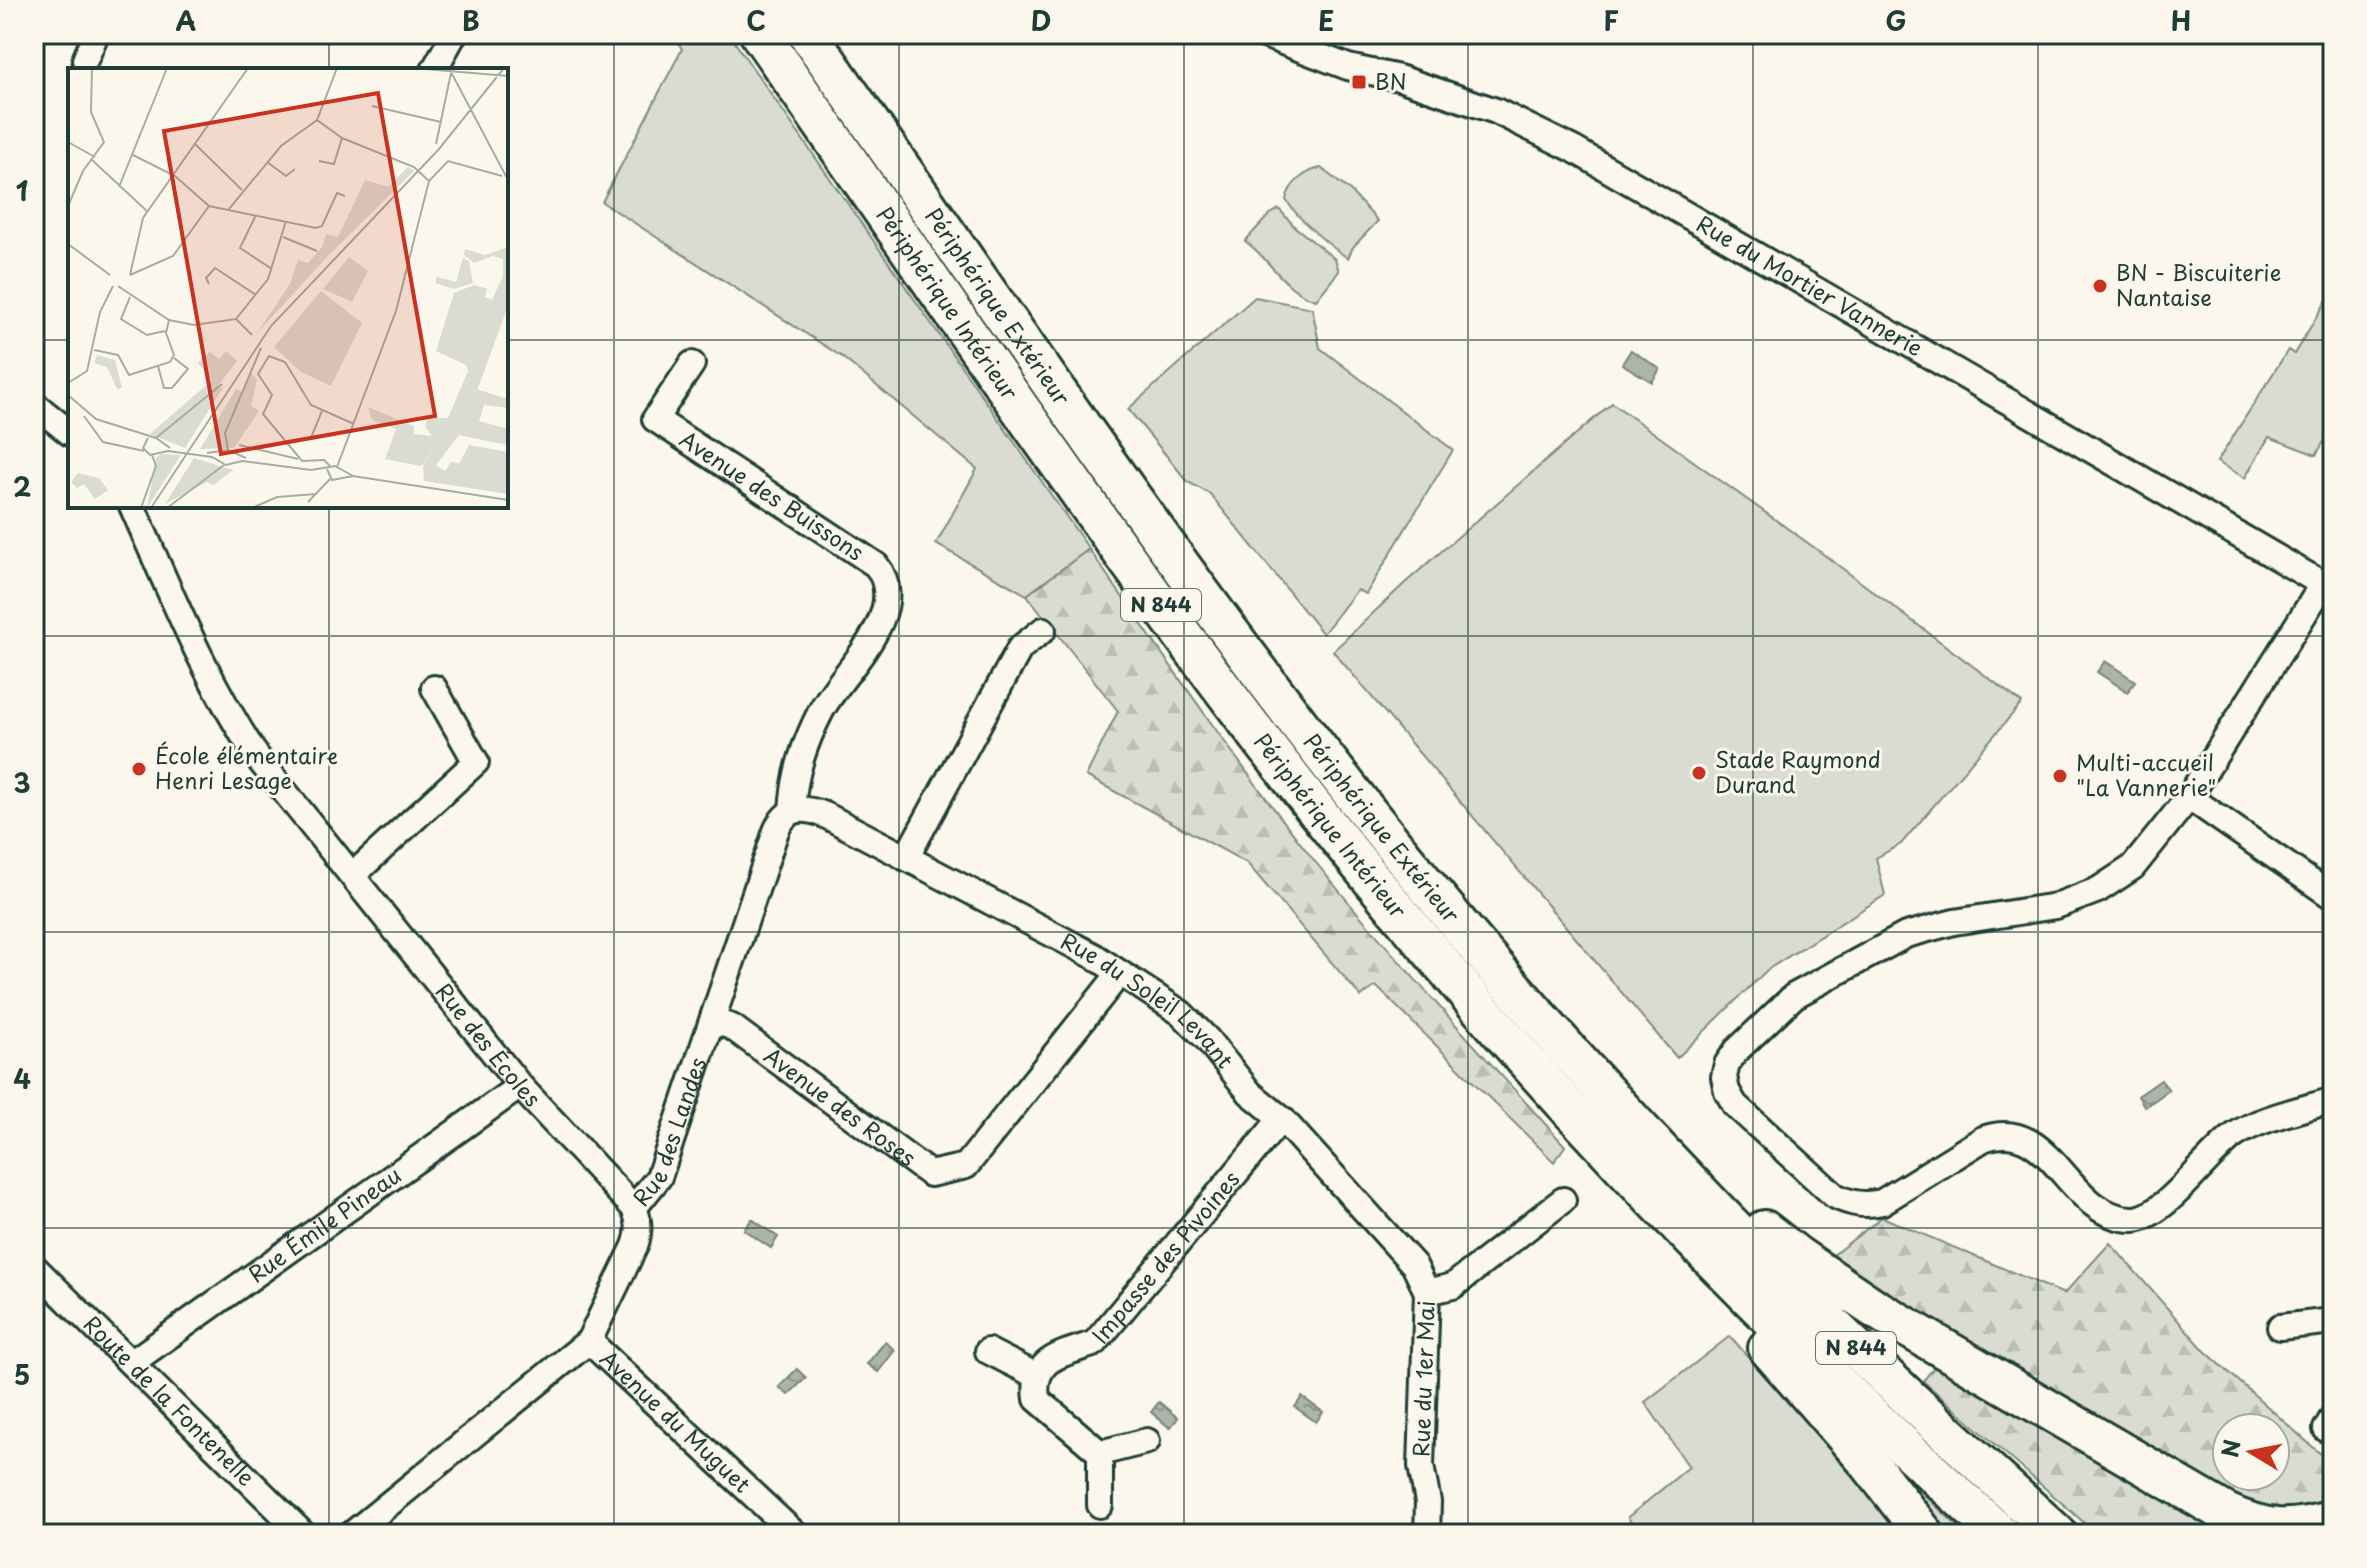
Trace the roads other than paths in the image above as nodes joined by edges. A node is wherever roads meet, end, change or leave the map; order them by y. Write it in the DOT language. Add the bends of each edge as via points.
graph roads {
  1 [pos="96,34"];
  2 [pos="454,34"];
  3 [pos="760,34"];
  4 [pos="808,34"];
  5 [pos="1262,34"];
  6 [pos="85,60"];
  7 [pos="435,68"];
  8 [pos="692,364"];
  9 [pos="34,404"];
  10 [pos="68,431"];
  11 [pos="133,508"];
  12 [pos="2328,587"];
  13 [pos="1043,630"];
  14 [pos="434,688"];
  15 [pos="2189,797"];
  16 [pos="792,811"];
  17 [pos="906,858"];
  18 [pos="353,875"];
  19 [pos="2333,897"];
  20 [pos="1119,974"];
  21 [pos="713,1021"];
  22 [pos="520,1086"];
  23 [pos="2333,1100"];
  24 [pos="1283,1120"];
  25 [pos="1663,1154"];
  26 [pos="1563,1200"];
  27 [pos="634,1208"];
  28 [pos="34,1267"];
  29 [pos="1740,1290"];
  30 [pos="1427,1292"];
  31 [pos="2333,1321"];
  32 [pos="2280,1327"];
  33 [pos="589,1341"];
  34 [pos="988,1351"];
  35 [pos="131,1363"];
  36 [pos="1037,1376"];
  37 [pos="1147,1441"];
  38 [pos="1100,1453"];
  39 [pos="1100,1505"];
  40 [pos="2333,1520"];
  41 [pos="303,1534"];
  42 [pos="352,1534"];
  43 [pos="795,1534"];
  44 [pos="1427,1534"];
  45 [pos="1924,1534"];
  46 [pos="2000,1534"];
  47 [pos="2057,1534"];
  1 -- 6 [label="street"];
  2 -- 7 [label="street"];
  3 -- 29 [label="highway, Périphérique Intérieur / N 844" via="1046,445 1296,784 1521,1056"];
  4 -- 25 [label="highway, Périphérique Extérieur / N 844" via="1158,536 1328,763 1472,941"];
  5 -- 12 [label="street, Rue du Mortier Vannerie" via="1348,67 1496,111 1573,149"];
  8 -- 16 [label="street, Avenue des Buissons" via="655,419 876,565 886,588 878,630 836,685 806,745 796,770"];
  9 -- 10 [label="street"];
  11 -- 18 [label="street, Rue des Écoles" via="226,711"];
  12 -- 15 [label="street"];
  13 -- 17 [label="street" via="1020,648"];
  14 -- 18 [label="street" via="476,762"];
  15 -- 19 [label="street"];
  15 -- 23 [label="street" via="2133,867 2098,890 2056,906 1906,935 1794,996 1736,1051 1724,1077 1727,1091 1735,1105 1849,1203 1882,1202 1983,1139 2012,1134 2037,1146 2094,1206 2130,1219 2160,1208 2238,1132"];
  16 -- 17 [label="street, Rue du Soleil Levant" via="825,815"];
  16 -- 21 [label="street, Rue des Landes" via="776,831"];
  17 -- 20 [label="street, Rue du Soleil Levant"];
  18 -- 22 [label="street, Rue des Écoles"];
  20 -- 21 [label="street, Avenue des Roses" via="966,1166 930,1174 732,1027"];
  20 -- 24 [label="street, Rue du Soleil Levant" via="1181,1013 1250,1093"];
  21 -- 27 [label="street, Rue des Landes" via="659,1177"];
  22 -- 27 [label="street, Rue des Écoles"];
  22 -- 35 [label="street, Rue Émile Pineau"];
  24 -- 30 [label="street, Rue du Soleil Levant" via="1414,1265"];
  24 -- 36 [label="street, Impasse des Pivoines" via="1095,1343 1053,1357"];
  25 -- 40 [label="highway" via="1696,1161 1769,1235 1874,1308 2226,1513 2276,1530"];
  25 -- 47 [label="highway, Périphérique Extérieur / N 844" via="1834,1327"];
  26 -- 30 [label="street, Rue du 1er Mai" via="1453,1286"];
  27 -- 33 [label="street, Rue des Landes" via="639,1234"];
  28 -- 35 [label="street, Route de la Fontenelle"];
  29 -- 45 [label="highway" via="1746,1324"];
  29 -- 46 [label="highway, Périphérique Intérieur / N 844"];
  30 -- 44 [label="street, Rue du 1er Mai" via="1421,1466"];
  31 -- 32 [label="street"];
  33 -- 42 [label="street, Rue des Landes"];
  33 -- 43 [label="street, Avenue du Muguet"];
  34 -- 36 [label="street"];
  35 -- 41 [label="street, Route de la Fontenelle"];
  36 -- 38 [label="street" via="1037,1399"];
  37 -- 38 [label="street"];
  38 -- 39 [label="street"];
}
